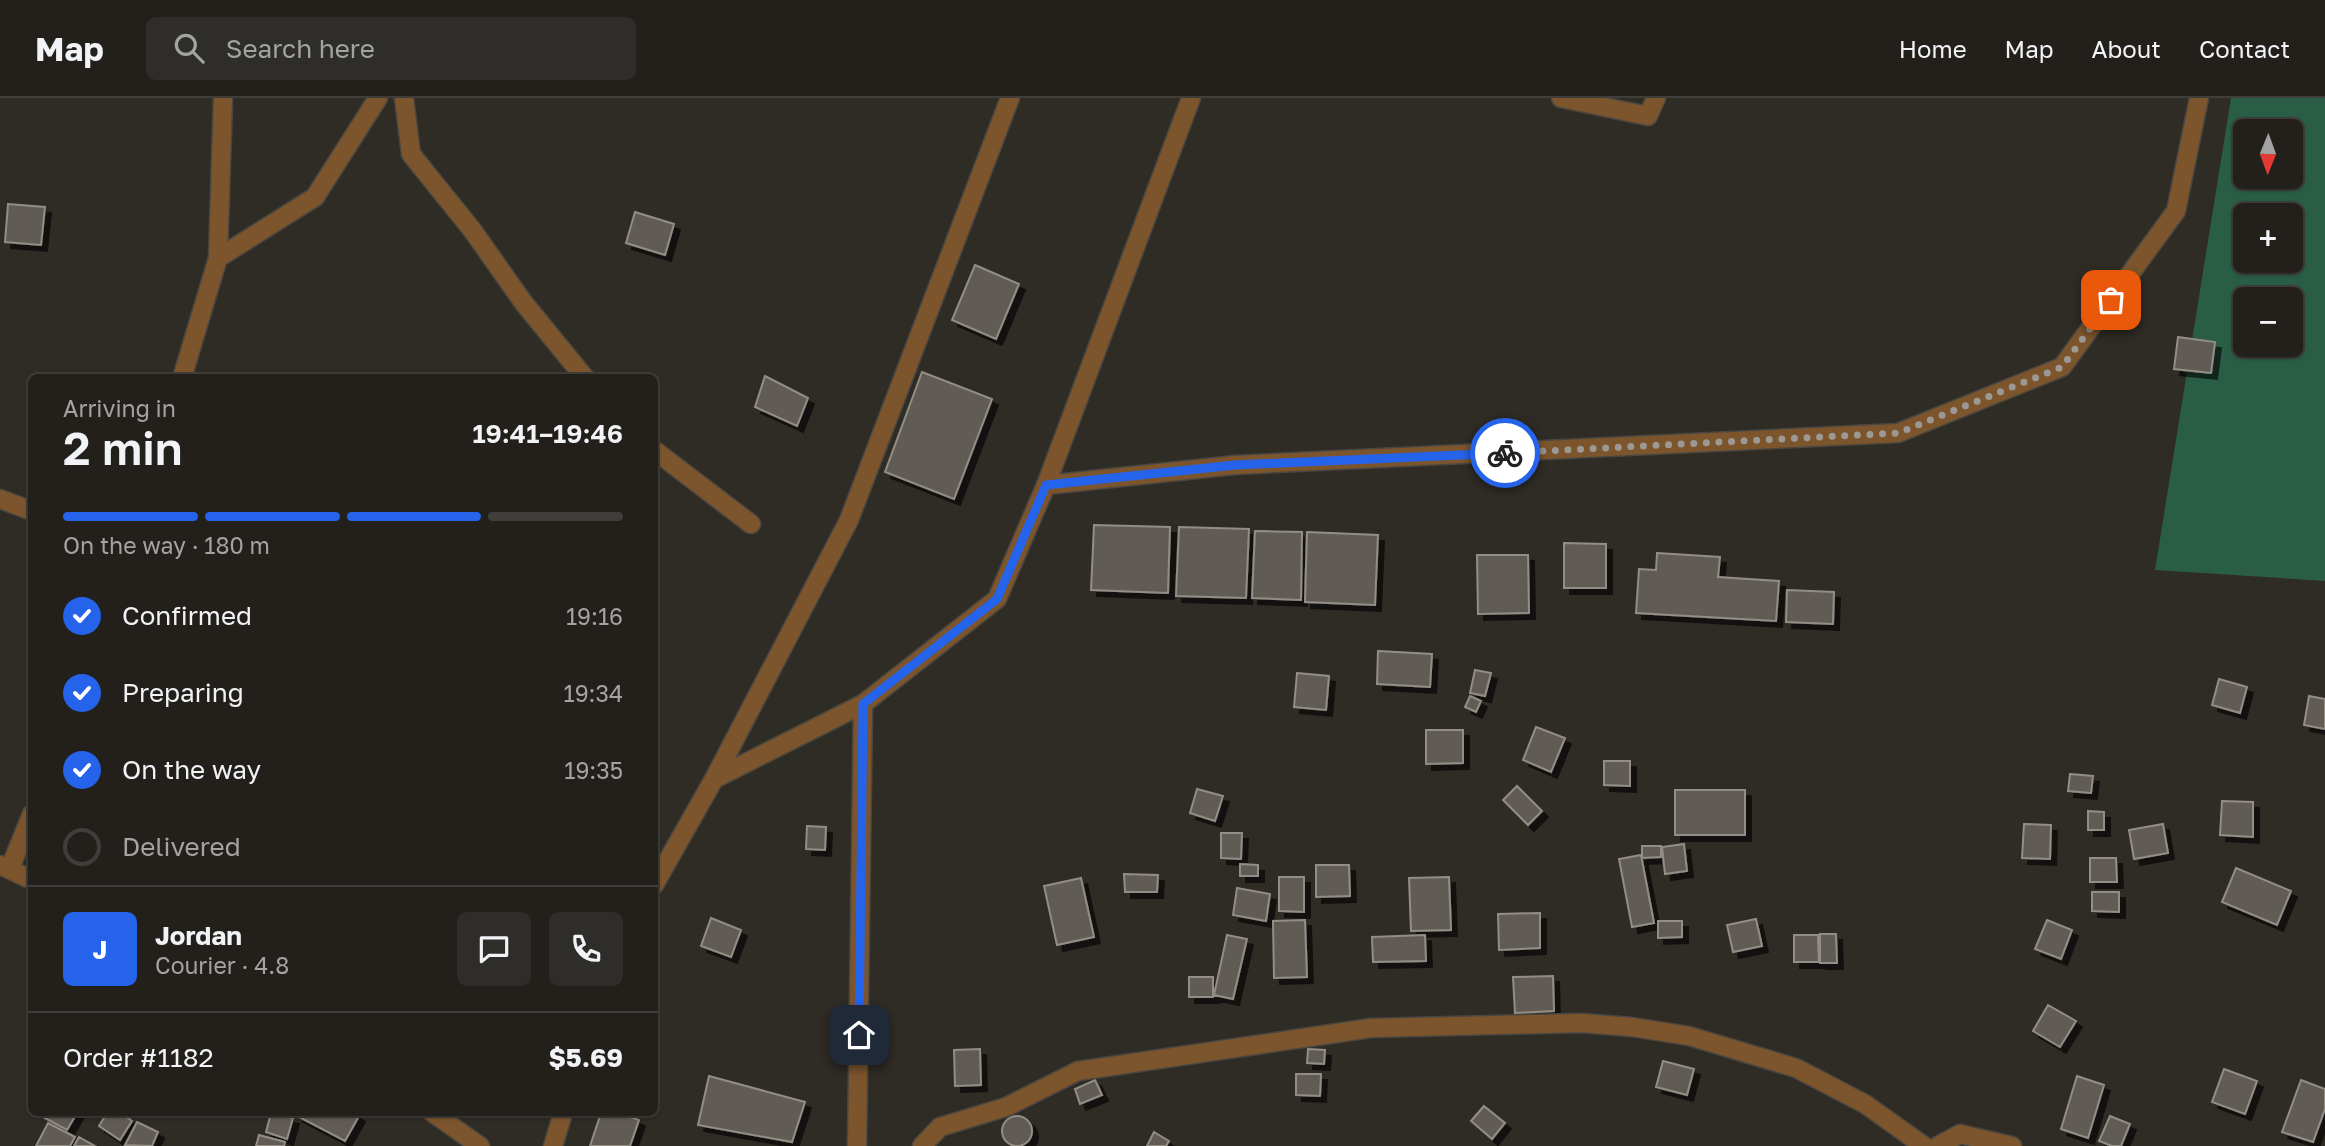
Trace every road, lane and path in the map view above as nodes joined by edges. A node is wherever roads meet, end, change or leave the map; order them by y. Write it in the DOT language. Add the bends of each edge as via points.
graph roads {
  1 [pos="223,98"];
  2 [pos="378,98"];
  3 [pos="404,98"];
  4 [pos="1010,98"];
  5 [pos="1191,98"];
  6 [pos="1561,98"];
  7 [pos="1656,98"];
  8 [pos="2199,98"];
  9 [pos="218,258"];
  10 [pos="183,374"];
  11 [pos="582,374"];
  12 [pos="658,453"];
  13 [pos="1046,485"];
  14 [pos="0,499"];
  15 [pos="28,510"];
  16 [pos="751,524"];
  17 [pos="863,704"];
  18 [pos="714,779"];
  19 [pos="28,822"];
  20 [pos="5,867"];
  21 [pos="28,878"];
  22 [pos="658,878"];
  23 [pos="437,1116"];
  24 [pos="562,1116"];
  25 [pos="480,1146"];
  26 [pos="553,1146"];
  27 [pos="857,1146"];
  28 [pos="922,1146"];
  29 [pos="1924,1146"];
  30 [pos="1938,1146"];
  31 [pos="2012,1146"];
  1 -- 9 [label="street"];
  2 -- 9 [label="street" via="314,197"];
  3 -- 11 [label="street" via="411,154"];
  4 -- 18 [label="street" via="849,520"];
  5 -- 13 [label="street"];
  6 -- 7 [label="street" via="1648,116"];
  8 -- 13 [label="street" via="2176,211 2062,367 1898,433 1235,465"];
  9 -- 10 [label="street"];
  12 -- 16 [label="street"];
  13 -- 17 [label="street" via="997,599"];
  14 -- 15 [label="street"];
  17 -- 18 [label="street"];
  17 -- 27 [label="street"];
  18 -- 22 [label="street"];
  19 -- 20 [label="street"];
  20 -- 21 [label="street"];
  23 -- 25 [label="street"];
  24 -- 26 [label="street"];
  28 -- 29 [label="street" via="940,1127 1006,1107 1078,1071 1371,1028 1582,1023 1689,1036 1796,1068 1865,1104"];
  30 -- 31 [label="street" via="1961,1134"];
}
